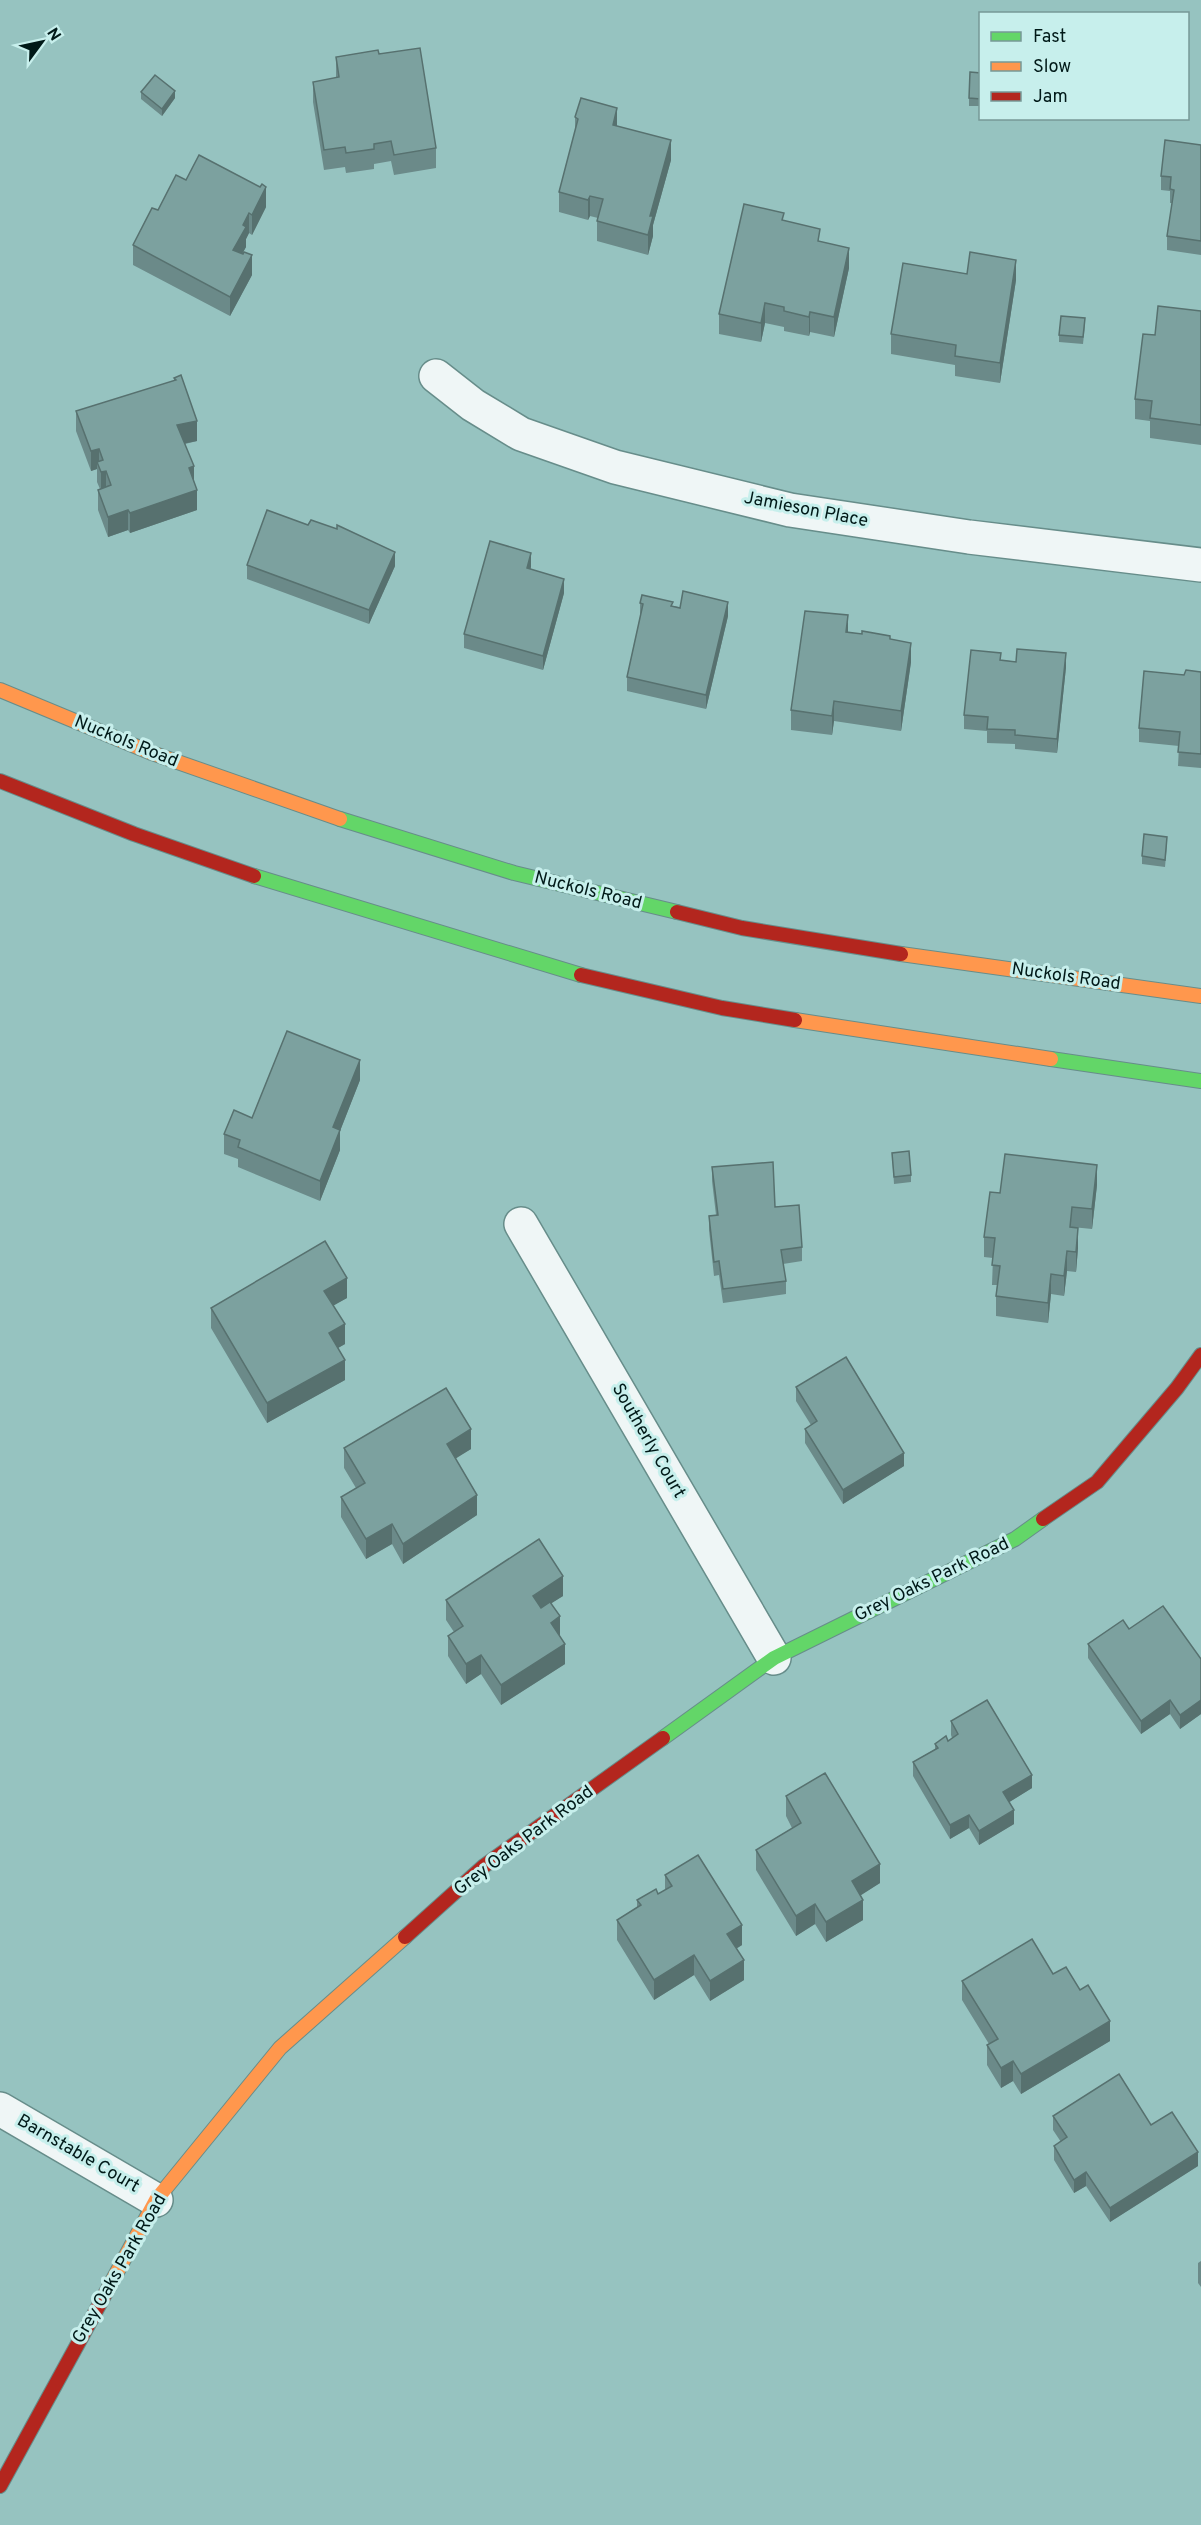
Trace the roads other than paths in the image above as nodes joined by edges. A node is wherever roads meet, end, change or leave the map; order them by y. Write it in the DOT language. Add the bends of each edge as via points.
graph roads {
  1 [pos="436,376"];
  2 [pos="1201,565"];
  3 [pos="0,690"];
  4 [pos="0,781"];
  5 [pos="1201,996"];
  6 [pos="1201,1081"];
  7 [pos="521,1224"];
  8 [pos="1201,1355"];
  9 [pos="774,1658"];
  10 [pos="0,2109"];
  11 [pos="156,2200"];
  12 [pos="0,2486"];
  1 -- 2 [label="street, Jamieson Place" via="473,405 521,434 615,467 790,510 969,537"];
  3 -- 5 [label="main road, Nuckols Road" via="152,753 301,807 514,873 742,928"];
  4 -- 6 [label="main road" via="285,887 572,973 722,1008"];
  7 -- 9 [label="street, Southerly Court"];
  8 -- 9 [label="main road, Grey Oaks Park Road" via="1178,1388 1097,1482 1015,1539"];
  9 -- 11 [label="main road, Grey Oaks Park Road" via="484,1866 280,2048"];
  10 -- 11 [label="street, Barnstable Court"];
  11 -- 12 [label="main road, Grey Oaks Park Road"];
}
